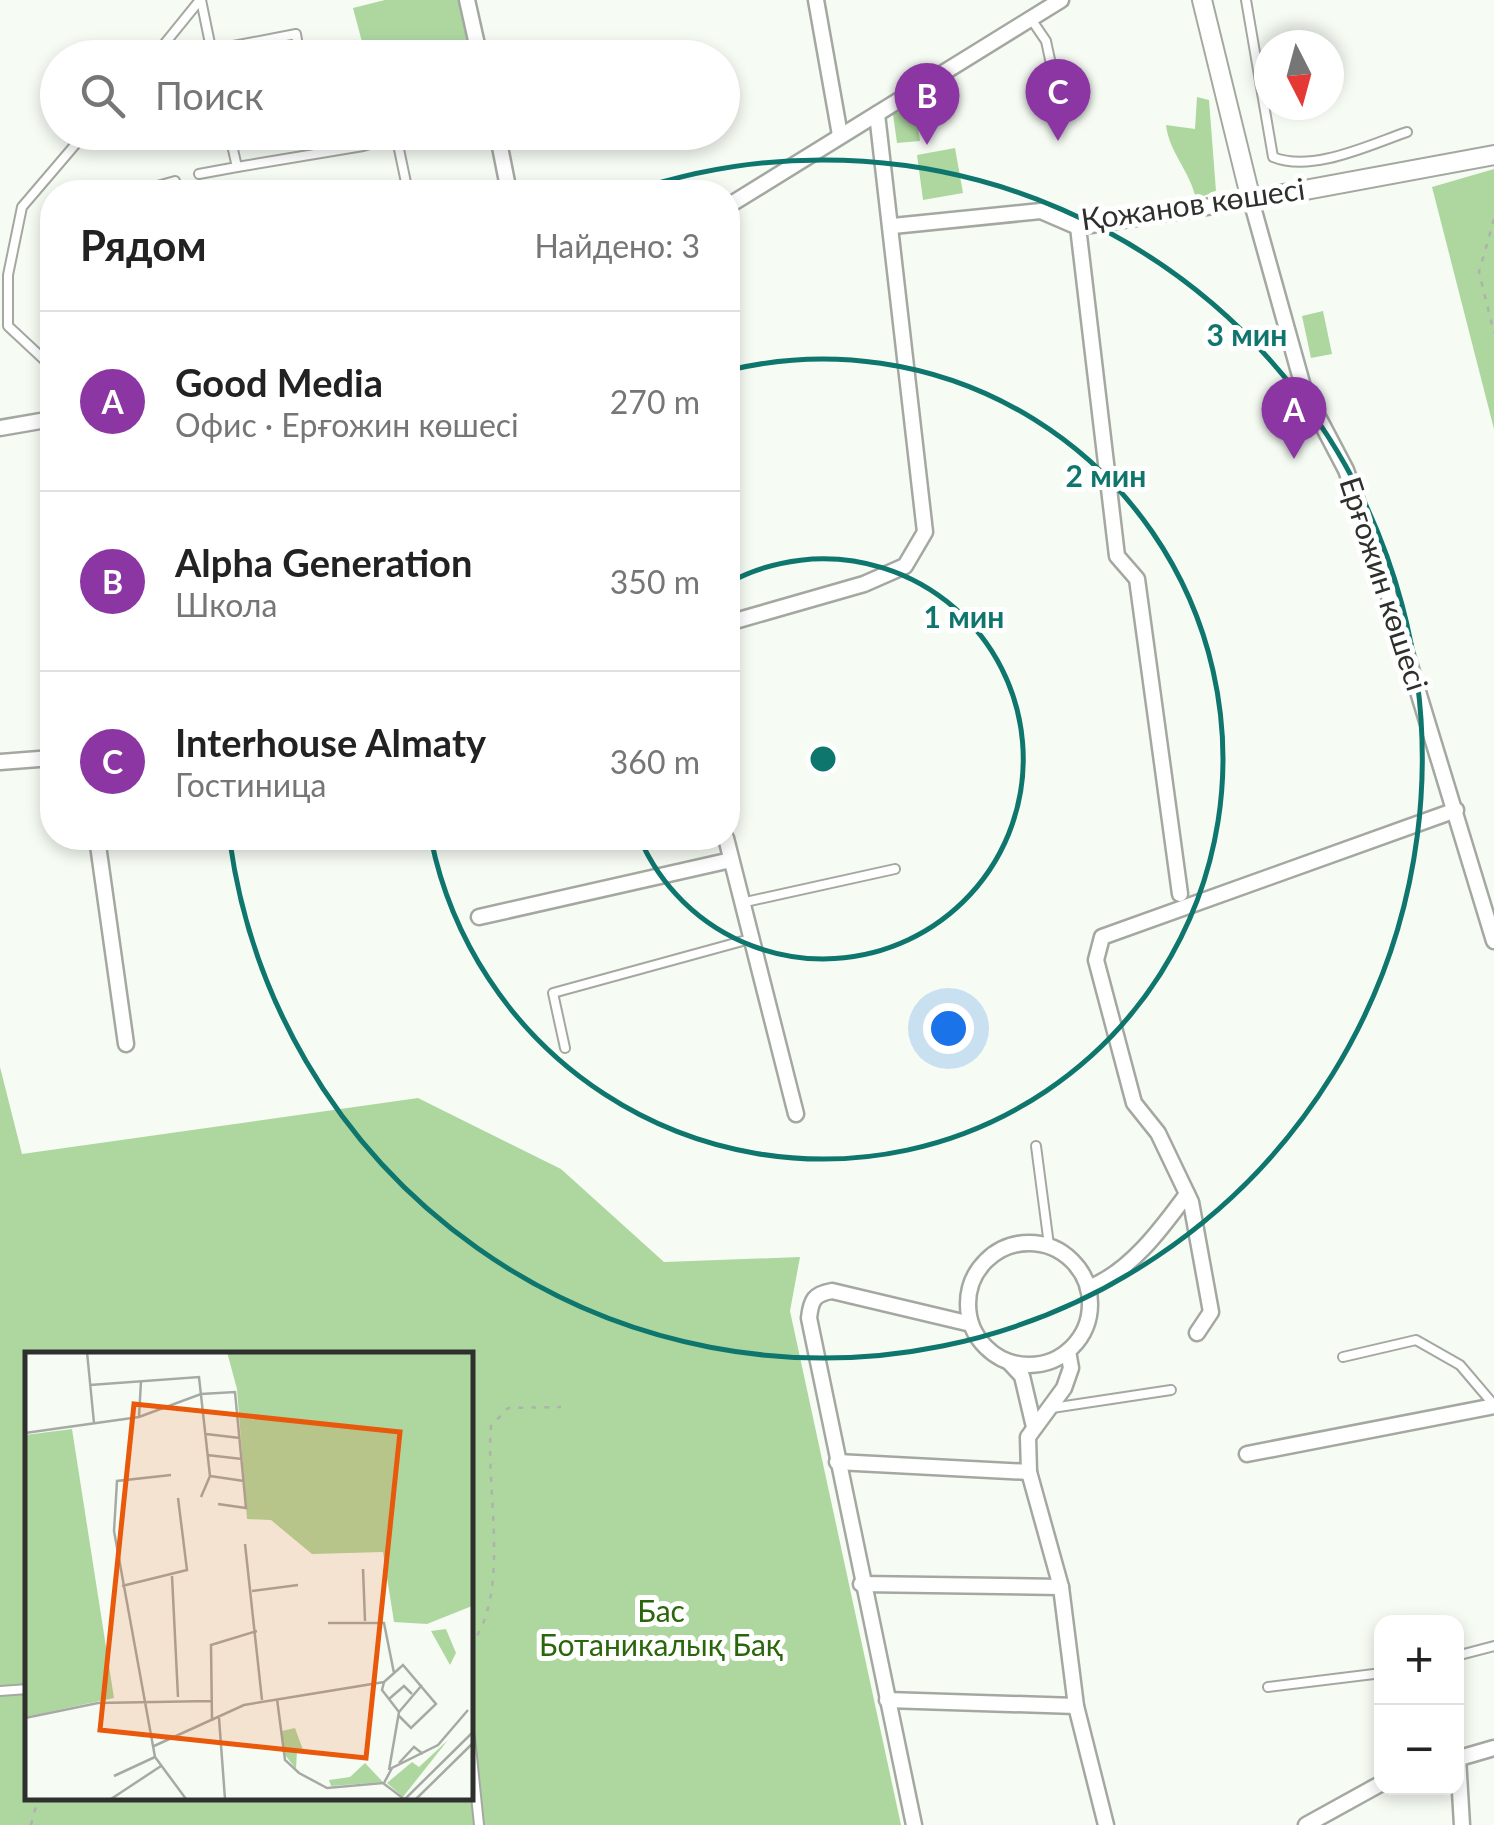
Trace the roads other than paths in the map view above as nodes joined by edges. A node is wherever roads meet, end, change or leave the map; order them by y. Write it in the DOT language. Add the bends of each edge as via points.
graph roads {
  1 [pos="201,0"];
  2 [pos="468,0"];
  3 [pos="816,0"];
  4 [pos="1061,0"];
  5 [pos="1202,0"];
  6 [pos="1246,0"];
  7 [pos="1031,18"];
  8 [pos="168,40"];
  9 [pos="209,40"];
  10 [pos="271,40"];
  11 [pos="297,40"];
  12 [pos="476,40"];
  13 [pos="1060,106"];
  14 [pos="877,114"];
  15 [pos="1407,132"];
  16 [pos="840,136"];
  17 [pos="71,150"];
  18 [pos="233,150"];
  19 [pos="339,150"];
  20 [pos="399,150"];
  21 [pos="501,150"];
  22 [pos="1494,154"];
  23 [pos="237,167"];
  24 [pos="200,174"];
  25 [pos="46,180"];
  26 [pos="405,180"];
  27 [pos="507,180"];
  28 [pos="40,187"];
  29 [pos="740,198"];
  30 [pos="1251,200"];
  31 [pos="893,226"];
  32 [pos="1078,227"];
  33 [pos="8,326"];
  34 [pos="0,334"];
  35 [pos="40,356"];
  36 [pos="40,420"];
  37 [pos="0,428"];
  38 [pos="740,620"];
  39 [pos="40,759"];
  40 [pos="0,762"];
  41 [pos="1456,810"];
  42 [pos="98,850"];
  43 [pos="729,850"];
  44 [pos="731,860"];
  45 [pos="895,868"];
  46 [pos="1180,894"];
  47 [pos="741,902"];
  48 [pos="480,918"];
  49 [pos="750,939"];
  50 [pos="1494,941"];
  51 [pos="126,1044"];
  52 [pos="565,1048"];
  53 [pos="796,1114"];
  54 [pos="1036,1146"];
  55 [pos="1188,1194"];
  56 [pos="1049,1246"];
  57 [pos="1088,1288"];
  58 [pos="971,1324"];
  59 [pos="1197,1334"];
  60 [pos="1068,1351"];
  61 [pos="1343,1356"];
  62 [pos="1008,1362"];
  63 [pos="1172,1390"];
  64 [pos="1494,1405"];
  65 [pos="1052,1408"];
  66 [pos="1034,1427"];
  67 [pos="1247,1454"];
  68 [pos="838,1462"];
  69 [pos="1029,1472"];
  70 [pos="861,1584"];
  71 [pos="1061,1586"];
  72 [pos="1494,1646"];
  73 [pos="1464,1654"];
  74 [pos="1374,1674"];
  75 [pos="1268,1687"];
  76 [pos="25,1689"];
  77 [pos="0,1691"];
  78 [pos="887,1700"];
  79 [pos="1076,1706"];
  80 [pos="1494,1748"];
  81 [pos="1464,1756"];
  82 [pos="472,1757"];
  83 [pos="1374,1788"];
  84 [pos="1460,1795"];
  85 [pos="479,1825"];
  86 [pos="914,1825"];
  87 [pos="1106,1825"];
  88 [pos="1306,1825"];
  89 [pos="1462,1825"];
  1 -- 8 [label="lane"];
  1 -- 9 [label="lane"];
  2 -- 12 [label="street"];
  3 -- 16 [label="street"];
  4 -- 7 [label="street"];
  5 -- 30 [label="street, Ерғожин көшесі"];
  6 -- 15 [label="lane" via="1272,157 1289,164"];
  7 -- 13 [label="lane" via="1046,41"];
  7 -- 14 [label="street"];
  10 -- 11 [label="lane" via="296,34"];
  14 -- 16 [label="street"];
  14 -- 31 [label="street"];
  16 -- 29 [label="street"];
  17 -- 25 [label="lane"];
  18 -- 23 [label="lane"];
  19 -- 23 [label="lane"];
  20 -- 26 [label="lane"];
  21 -- 27 [label="street"];
  22 -- 30 [label="street, Қожанов көшесі"];
  23 -- 24 [label="lane"];
  28 -- 33 [label="lane" via="22,208 8,275"];
  30 -- 32 [label="street, Қожанов көшесі"];
  30 -- 41 [label="street, Ерғожин көшесі" via="1304,390 1346,470"];
  31 -- 32 [label="street, Қожанов көшесі" via="1041,211"];
  31 -- 38 [label="street" via="925,532 905,566"];
  32 -- 46 [label="street" via="1117,556 1137,579"];
  33 -- 34 [label="lane"];
  33 -- 35 [label="lane"];
  36 -- 37 [label="street"];
  39 -- 40 [label="street"];
  41 -- 50 [label="street, Ерғожин көшесі"];
  41 -- 55 [label="street" via="1102,936 1096,960 1134,1103 1158,1133"];
  42 -- 51 [label="street"];
  43 -- 44 [label="street"];
  44 -- 47 [label="street"];
  44 -- 48 [label="street"];
  45 -- 47 [label="lane"];
  47 -- 49 [label="street"];
  49 -- 52 [label="lane" via="553,992"];
  49 -- 53 [label="street"];
  54 -- 56 [label="lane"];
  55 -- 57 [label="street" via="1148,1242"];
  55 -- 59 [label="street" via="1212,1312"];
  56 -- 57 [label="street" via="1068,1256"];
  56 -- 58 [label="street" via="1018,1243 988,1258 970,1286"];
  57 -- 60 [label="street" via="1088,1322"];
  58 -- 62 [label="street" via="985,1347"];
  58 -- 68 [label="street" via="818,1293 809,1318"];
  60 -- 62 [label="street" via="1040,1364"];
  60 -- 65 [label="street" via="1071,1368"];
  61 -- 64 [label="lane" via="1416,1340 1460,1365"];
  62 -- 66 [label="street" via="1022,1376"];
  63 -- 65 [label="lane"];
  64 -- 67 [label="street"];
  65 -- 66 [label="street"];
  66 -- 69 [label="street"];
  68 -- 69 [label="street"];
  68 -- 70 [label="street"];
  69 -- 71 [label="street"];
  70 -- 71 [label="street"];
  70 -- 78 [label="street"];
  71 -- 79 [label="street"];
  72 -- 73 [label="lane"];
  74 -- 75 [label="lane"];
  76 -- 77 [label="lane"];
  78 -- 79 [label="street"];
  78 -- 86 [label="street"];
  79 -- 87 [label="street"];
  80 -- 81 [label="street"];
  82 -- 85 [label="lane"];
  83 -- 88 [label="street"];
  84 -- 89 [label="street"];
}
